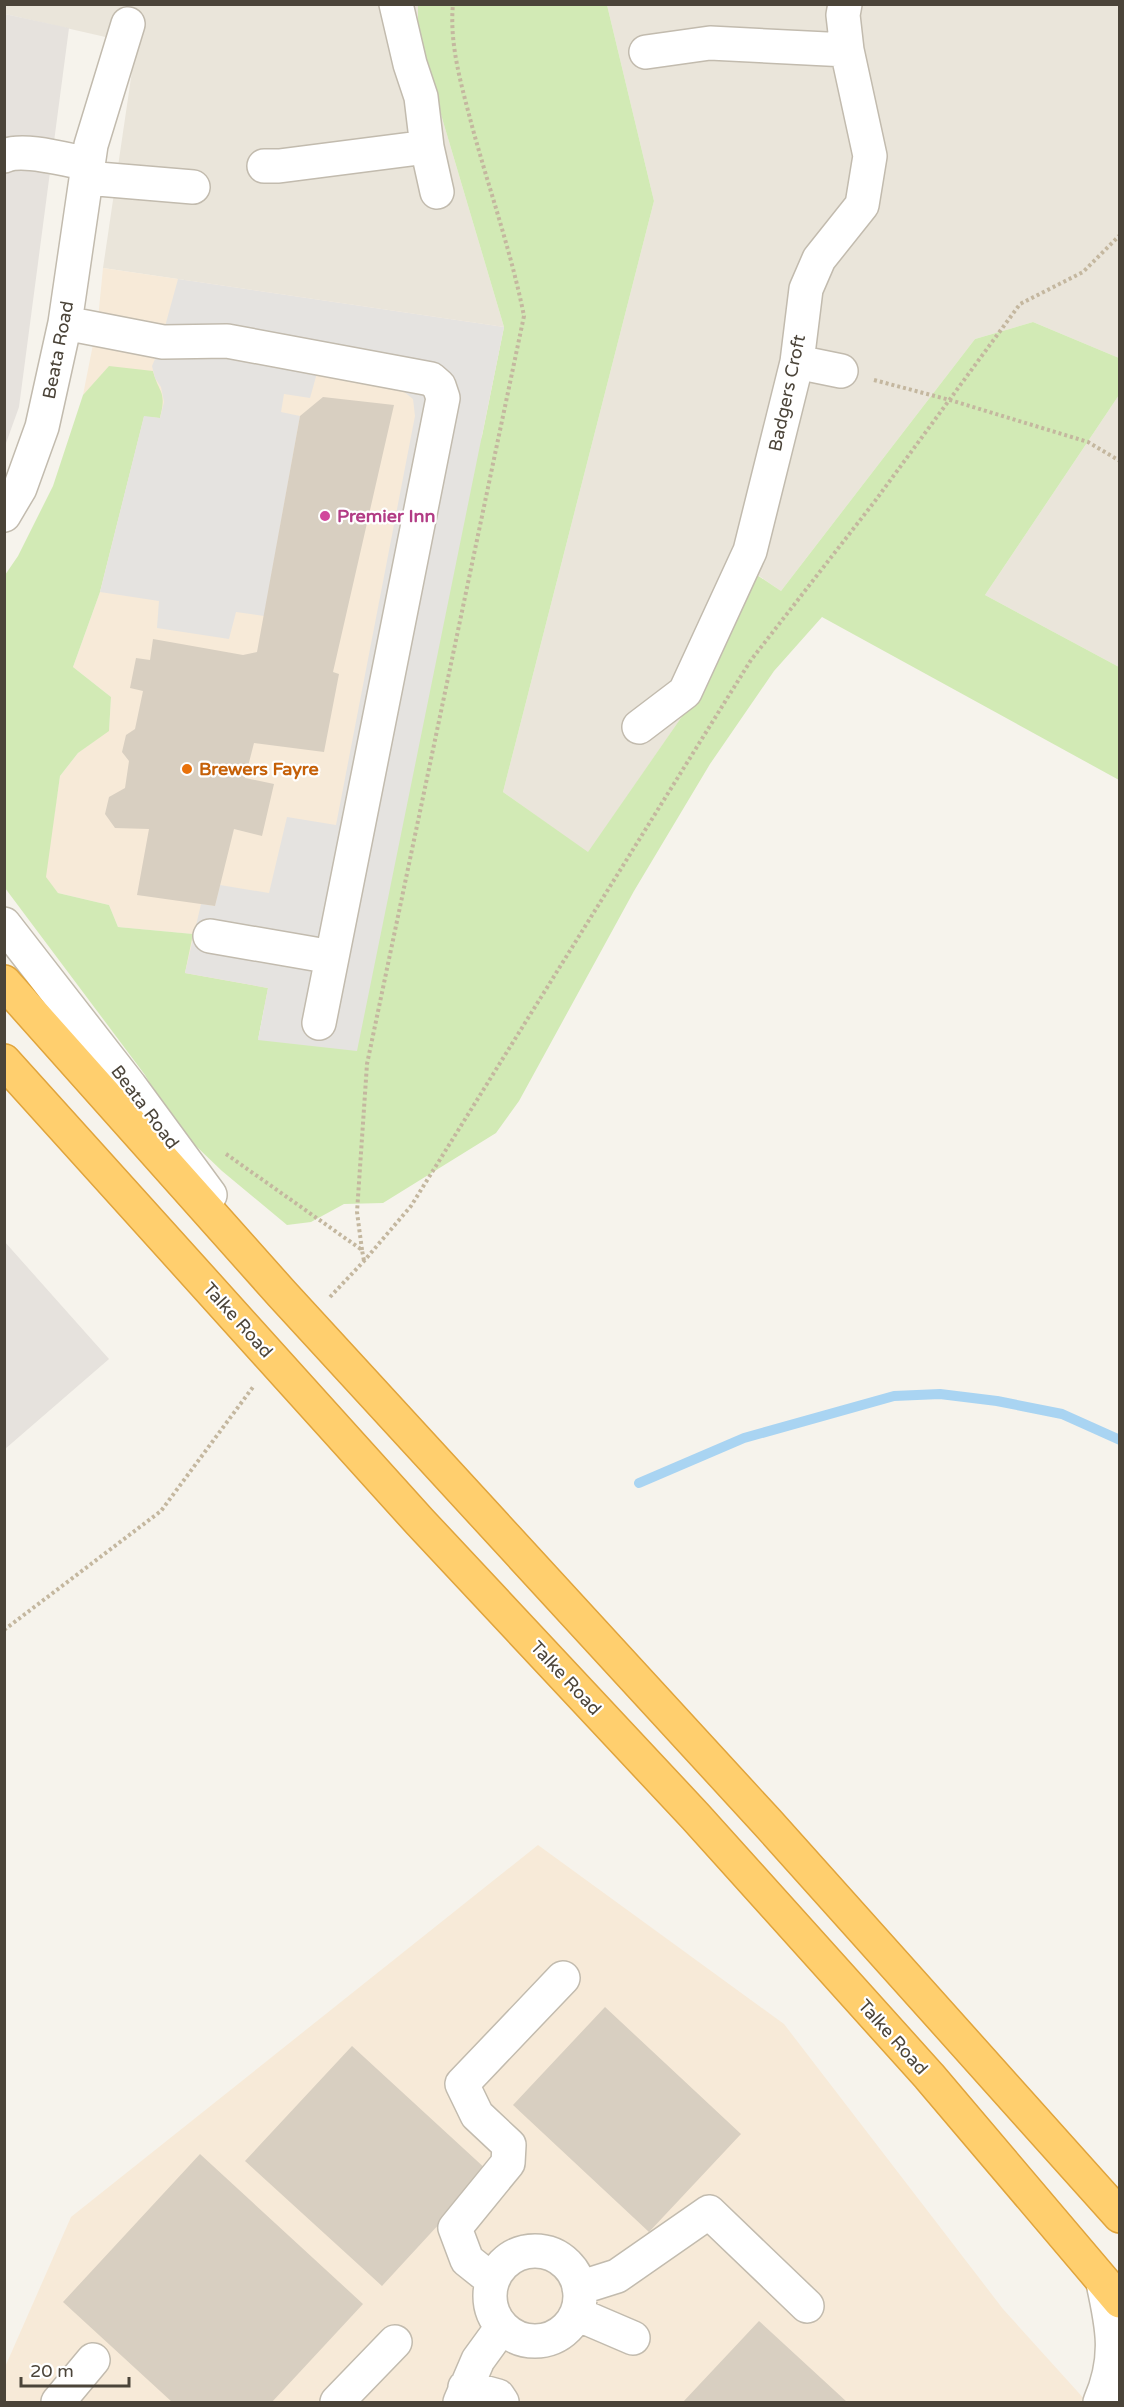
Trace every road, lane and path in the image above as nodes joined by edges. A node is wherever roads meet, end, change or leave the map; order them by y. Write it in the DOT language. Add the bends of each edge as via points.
graph roads {
  1 [pos="396,4"];
  2 [pos="453,4"];
  3 [pos="845,4"];
  4 [pos="128,24"];
  5 [pos="847,50"];
  6 [pos="646,52"];
  7 [pos="427,147"];
  8 [pos="4,156"];
  9 [pos="264,165"];
  10 [pos="87,171"];
  11 [pos="193,187"];
  12 [pos="437,192"];
  13 [pos="1119,235"];
  14 [pos="65,323"];
  15 [pos="797,362"];
  16 [pos="841,371"];
  17 [pos="950,400"];
  18 [pos="1119,461"];
  19 [pos="4,515"];
  20 [pos="639,727"];
  21 [pos="4,924"];
  22 [pos="210,936"];
  23 [pos="332,957"];
  24 [pos="4,982"];
  25 [pos="319,1023"];
  26 [pos="4,1061"];
  27 [pos="217,1148"];
  28 [pos="362,1250"];
  29 [pos="364,1261"];
  30 [pos="282,1294"];
  31 [pos="307,1321"];
  32 [pos="273,1359"];
  33 [pos="4,1630"];
  34 [pos="563,1978"];
  35 [pos="1119,2216"];
  36 [pos="492,2280"];
  37 [pos="1111,2292"];
  38 [pos="578,2301"];
  39 [pos="807,2306"];
  40 [pos="502,2327"];
  41 [pos="633,2338"];
  42 [pos="395,2342"];
  43 [pos="93,2360"];
  44 [pos="463,2395"];
  45 [pos="58,2403"];
  46 [pos="338,2403"];
  47 [pos="502,2403"];
  48 [pos="1100,2403"];
  1 -- 7 [label="street" via="421,97"];
  2 -- 28 [label="path" via="451,19 461,85 524,316 367,1064 357,1212"];
  3 -- 5 [label="street, Badgers Croft"];
  4 -- 10 [label="street, Beata Road" via="91,145"];
  5 -- 6 [label="street" via="710,43"];
  5 -- 15 [label="street, Badgers Croft" via="870,156 862,205 819,258 806,289"];
  7 -- 9 [label="street"];
  7 -- 12 [label="street"];
  8 -- 10 [label="street" via="26,153"];
  10 -- 11 [label="street"];
  10 -- 14 [label="street, Beata Road"];
  13 -- 17 [label="path" via="1083,272 1020,304"];
  14 -- 19 [label="street, Beata Road" via="42,427 20,489"];
  14 -- 23 [label="street" via="163,342 227,341 431,379 439,386 443,398"];
  15 -- 16 [label="street"];
  15 -- 20 [label="street, Badgers Croft" via="750,551 685,692"];
  16 -- 17 [label="path"];
  17 -- 18 [label="path" via="1088,442"];
  17 -- 29 [label="path" via="751,660 411,1206"];
  21 -- 30 [label="street, Beata Road" via="130,1086"];
  22 -- 23 [label="street"];
  23 -- 25 [label="street"];
  24 -- 30 [label="highway"];
  26 -- 32 [label="highway, Talke Road"];
  27 -- 28 [label="path"];
  28 -- 29 [label="path"];
  29 -- 31 [label="path"];
  30 -- 31 [label="highway"];
  31 -- 35 [label="highway" via="774,1831"];
  32 -- 33 [label="path" via="161,1511"];
  32 -- 37 [label="highway, Talke Road" via="913,2058"];
  34 -- 36 [label="street" via="462,2084 477,2115 509,2145 508,2163 455,2228 467,2260"];
  36 -- 38 [label="street" via="509,2259 539,2250 556,2255 568,2265 578,2279"];
  36 -- 40 [label="street" via="489,2296 493,2314"];
  37 -- 48 [label="street" via="1113,2350 1109,2381"];
  38 -- 39 [label="street" via="709,2212"];
  38 -- 40 [label="street" via="569,2327 550,2340 534,2342 514,2337"];
  38 -- 41 [label="street"];
  40 -- 44 [label="street" via="478,2360"];
  42 -- 46 [label="street"];
  43 -- 45 [label="street"];
  44 -- 47 [label="street" via="498,2396"];
}
